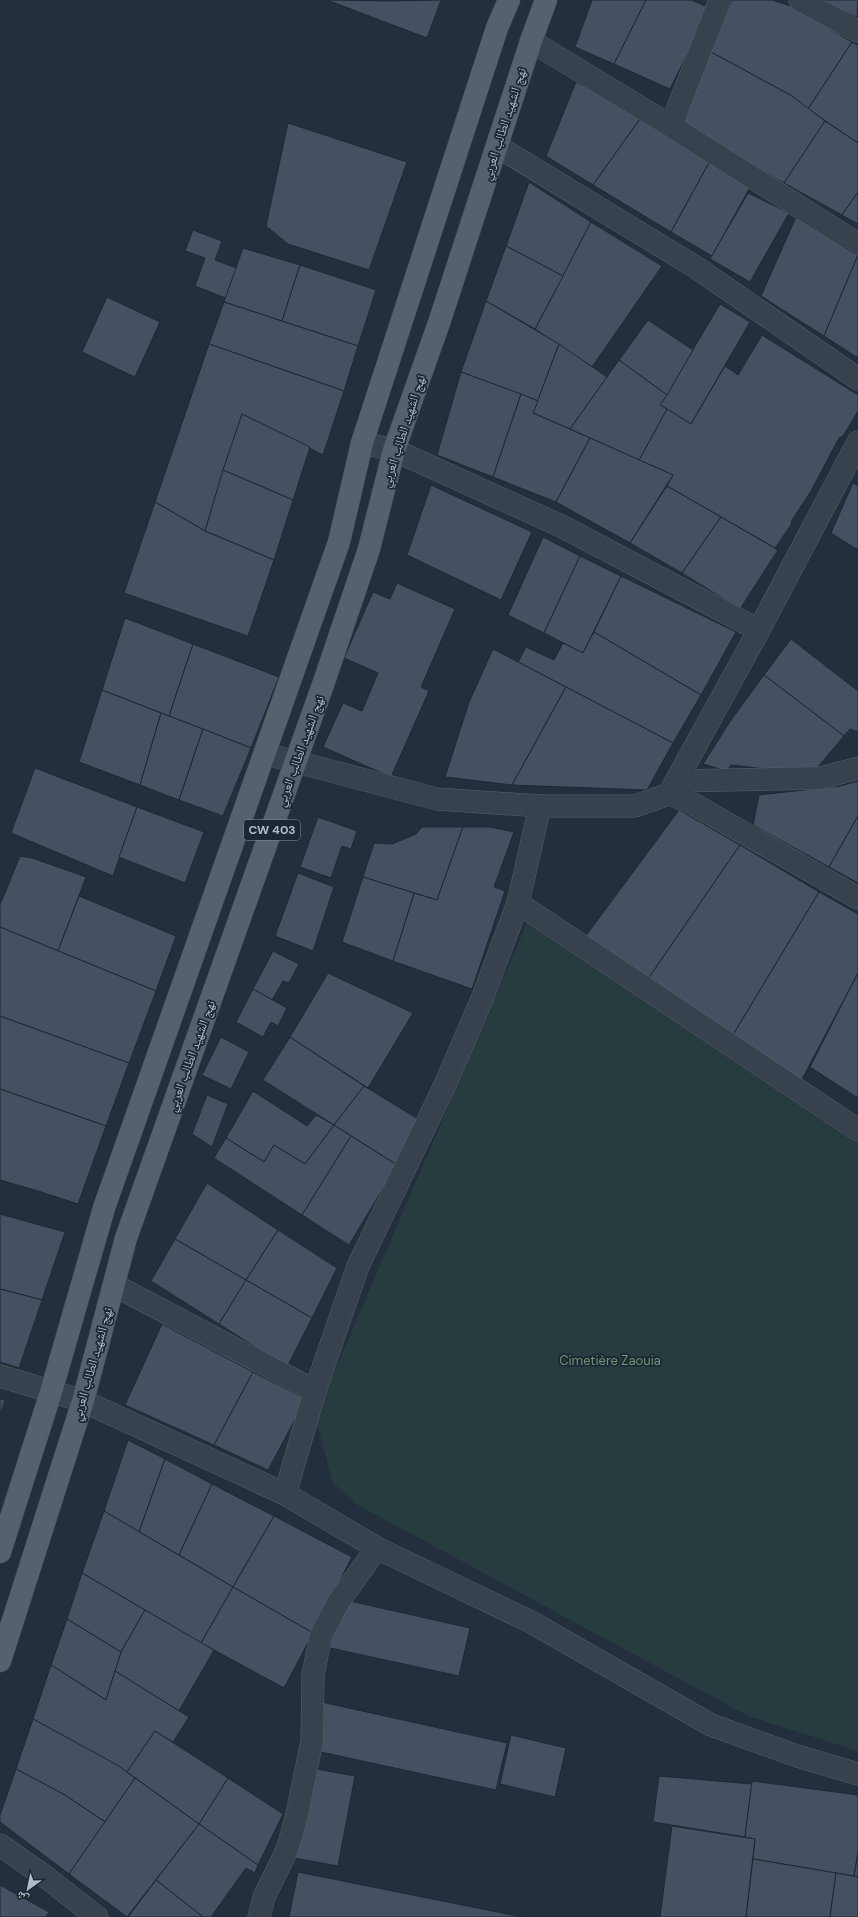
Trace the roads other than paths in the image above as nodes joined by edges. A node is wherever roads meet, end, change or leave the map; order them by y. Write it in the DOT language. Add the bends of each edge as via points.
graph roads {
  1 [pos="509,0"];
  2 [pos="546,0"];
  3 [pos="720,0"];
  4 [pos="800,0"];
  5 [pos="858,31"];
  6 [pos="531,41"];
  7 [pos="671,126"];
  8 [pos="497,146"];
  9 [pos="858,244"];
  10 [pos="858,379"];
  11 [pos="858,442"];
  12 [pos="362,443"];
  13 [pos="394,450"];
  14 [pos="759,630"];
  15 [pos="266,754"];
  16 [pos="296,761"];
  17 [pos="858,768"];
  18 [pos="673,788"];
  19 [pos="540,806"];
  20 [pos="858,898"];
  21 [pos="518,903"];
  22 [pos="858,1130"];
  23 [pos="114,1285"];
  24 [pos="0,1376"];
  25 [pos="315,1391"];
  26 [pos="51,1392"];
  27 [pos="83,1401"];
  28 [pos="285,1494"];
  29 [pos="377,1548"];
  30 [pos="0,1552"];
  31 [pos="0,1661"];
  32 [pos="858,1774"];
  33 [pos="0,1845"];
  34 [pos="97,1917"];
  35 [pos="259,1917"];
  1 -- 12 [label="main road, CW 403" via="495,35"];
  2 -- 6 [label="main road, نهج الشهيد الطالب العربي / CW 403"];
  3 -- 7 [label="street"];
  4 -- 5 [label="street"];
  6 -- 7 [label="street"];
  6 -- 8 [label="main road, نهج الشهيد الطالب العربي / CW 403"];
  7 -- 9 [label="street"];
  8 -- 10 [label="street" via="697,268"];
  8 -- 13 [label="main road, نهج الشهيد الطالب العربي / CW 403"];
  11 -- 14 [label="street"];
  12 -- 13 [label="street"];
  12 -- 15 [label="main road, CW 403" via="340,542"];
  13 -- 14 [label="street" via="563,527"];
  13 -- 16 [label="main road, نهج الشهيد الطالب العربي / CW 403" via="369,549"];
  14 -- 18 [label="street"];
  15 -- 16 [label="street"];
  15 -- 26 [label="main road, CW 403" via="104,1208"];
  16 -- 19 [label="street" via="437,799"];
  16 -- 23 [label="main road, نهج الشهيد الطالب العربي / CW 403" via="129,1231"];
  17 -- 18 [label="street" via="821,778"];
  18 -- 19 [label="street" via="635,806"];
  18 -- 20 [label="street" via="693,804"];
  19 -- 21 [label="street"];
  21 -- 22 [label="street"];
  21 -- 25 [label="street" via="446,1085 358,1266"];
  23 -- 25 [label="street"];
  23 -- 27 [label="main road, نهج الشهيد الطالب العربي / CW 403"];
  24 -- 26 [label="street"];
  25 -- 28 [label="street"];
  26 -- 27 [label="street"];
  26 -- 30 [label="main road, CW 403"];
  27 -- 28 [label="street"];
  27 -- 31 [label="main road, نهج الشهيد الطالب العربي / CW 403"];
  28 -- 29 [label="street"];
  29 -- 32 [label="street" via="531,1622 712,1725 797,1756"];
  29 -- 35 [label="street" via="339,1601 320,1635 313,1675 312,1741 299,1803 287,1850 264,1897"];
  33 -- 34 [label="street"];
}
